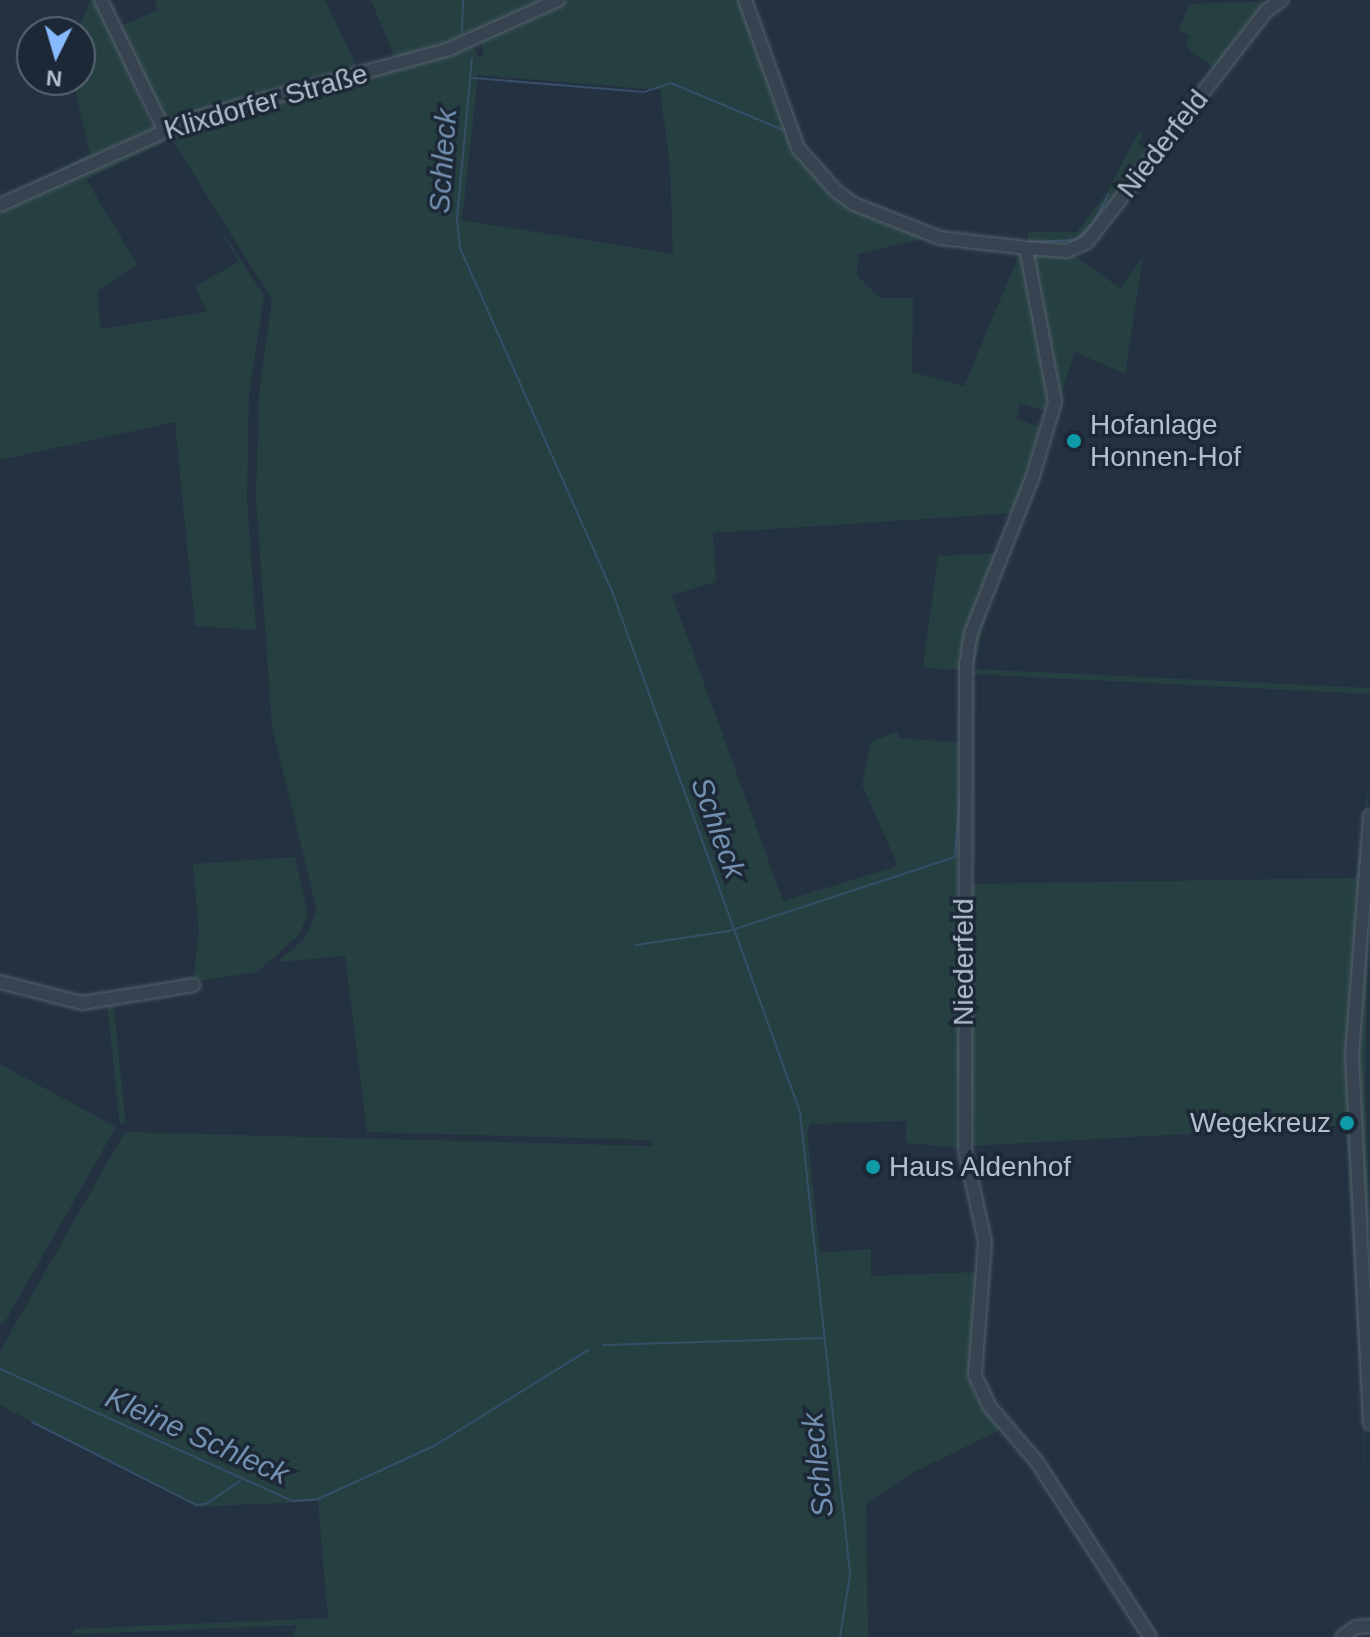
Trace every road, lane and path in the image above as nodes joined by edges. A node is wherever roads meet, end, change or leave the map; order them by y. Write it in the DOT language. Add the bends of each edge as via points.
graph roads {
  1 [pos="101,0"];
  2 [pos="558,0"];
  3 [pos="745,0"];
  4 [pos="1282,0"];
  5 [pos="164,130"];
  6 [pos="0,205"];
  7 [pos="1026,248"];
  8 [pos="1370,816"];
  9 [pos="0,982"];
  10 [pos="194,985"];
  11 [pos="1370,1424"];
  12 [pos="1370,1626"];
  13 [pos="1150,1637"];
  14 [pos="1342,1637"];
  1 -- 5 [label="street"];
  2 -- 5 [label="street, Klixdorfer Straße" via="449,49"];
  3 -- 7 [label="street, Niederfeld" via="798,148 836,191 854,204 940,238"];
  4 -- 7 [label="street, Niederfeld" via="1266,11 1087,242 1067,251"];
  5 -- 6 [label="street, Klixdorfer Straße"];
  7 -- 13 [label="street, Niederfeld" via="1055,402 1032,479 971,633 966,663 965,1150 985,1242 975,1375 990,1407 1037,1462"];
  8 -- 11 [label="street" via="1352,1055"];
  9 -- 10 [label="street" via="82,1003"];
  12 -- 14 [label="street" via="1356,1627"];
}
